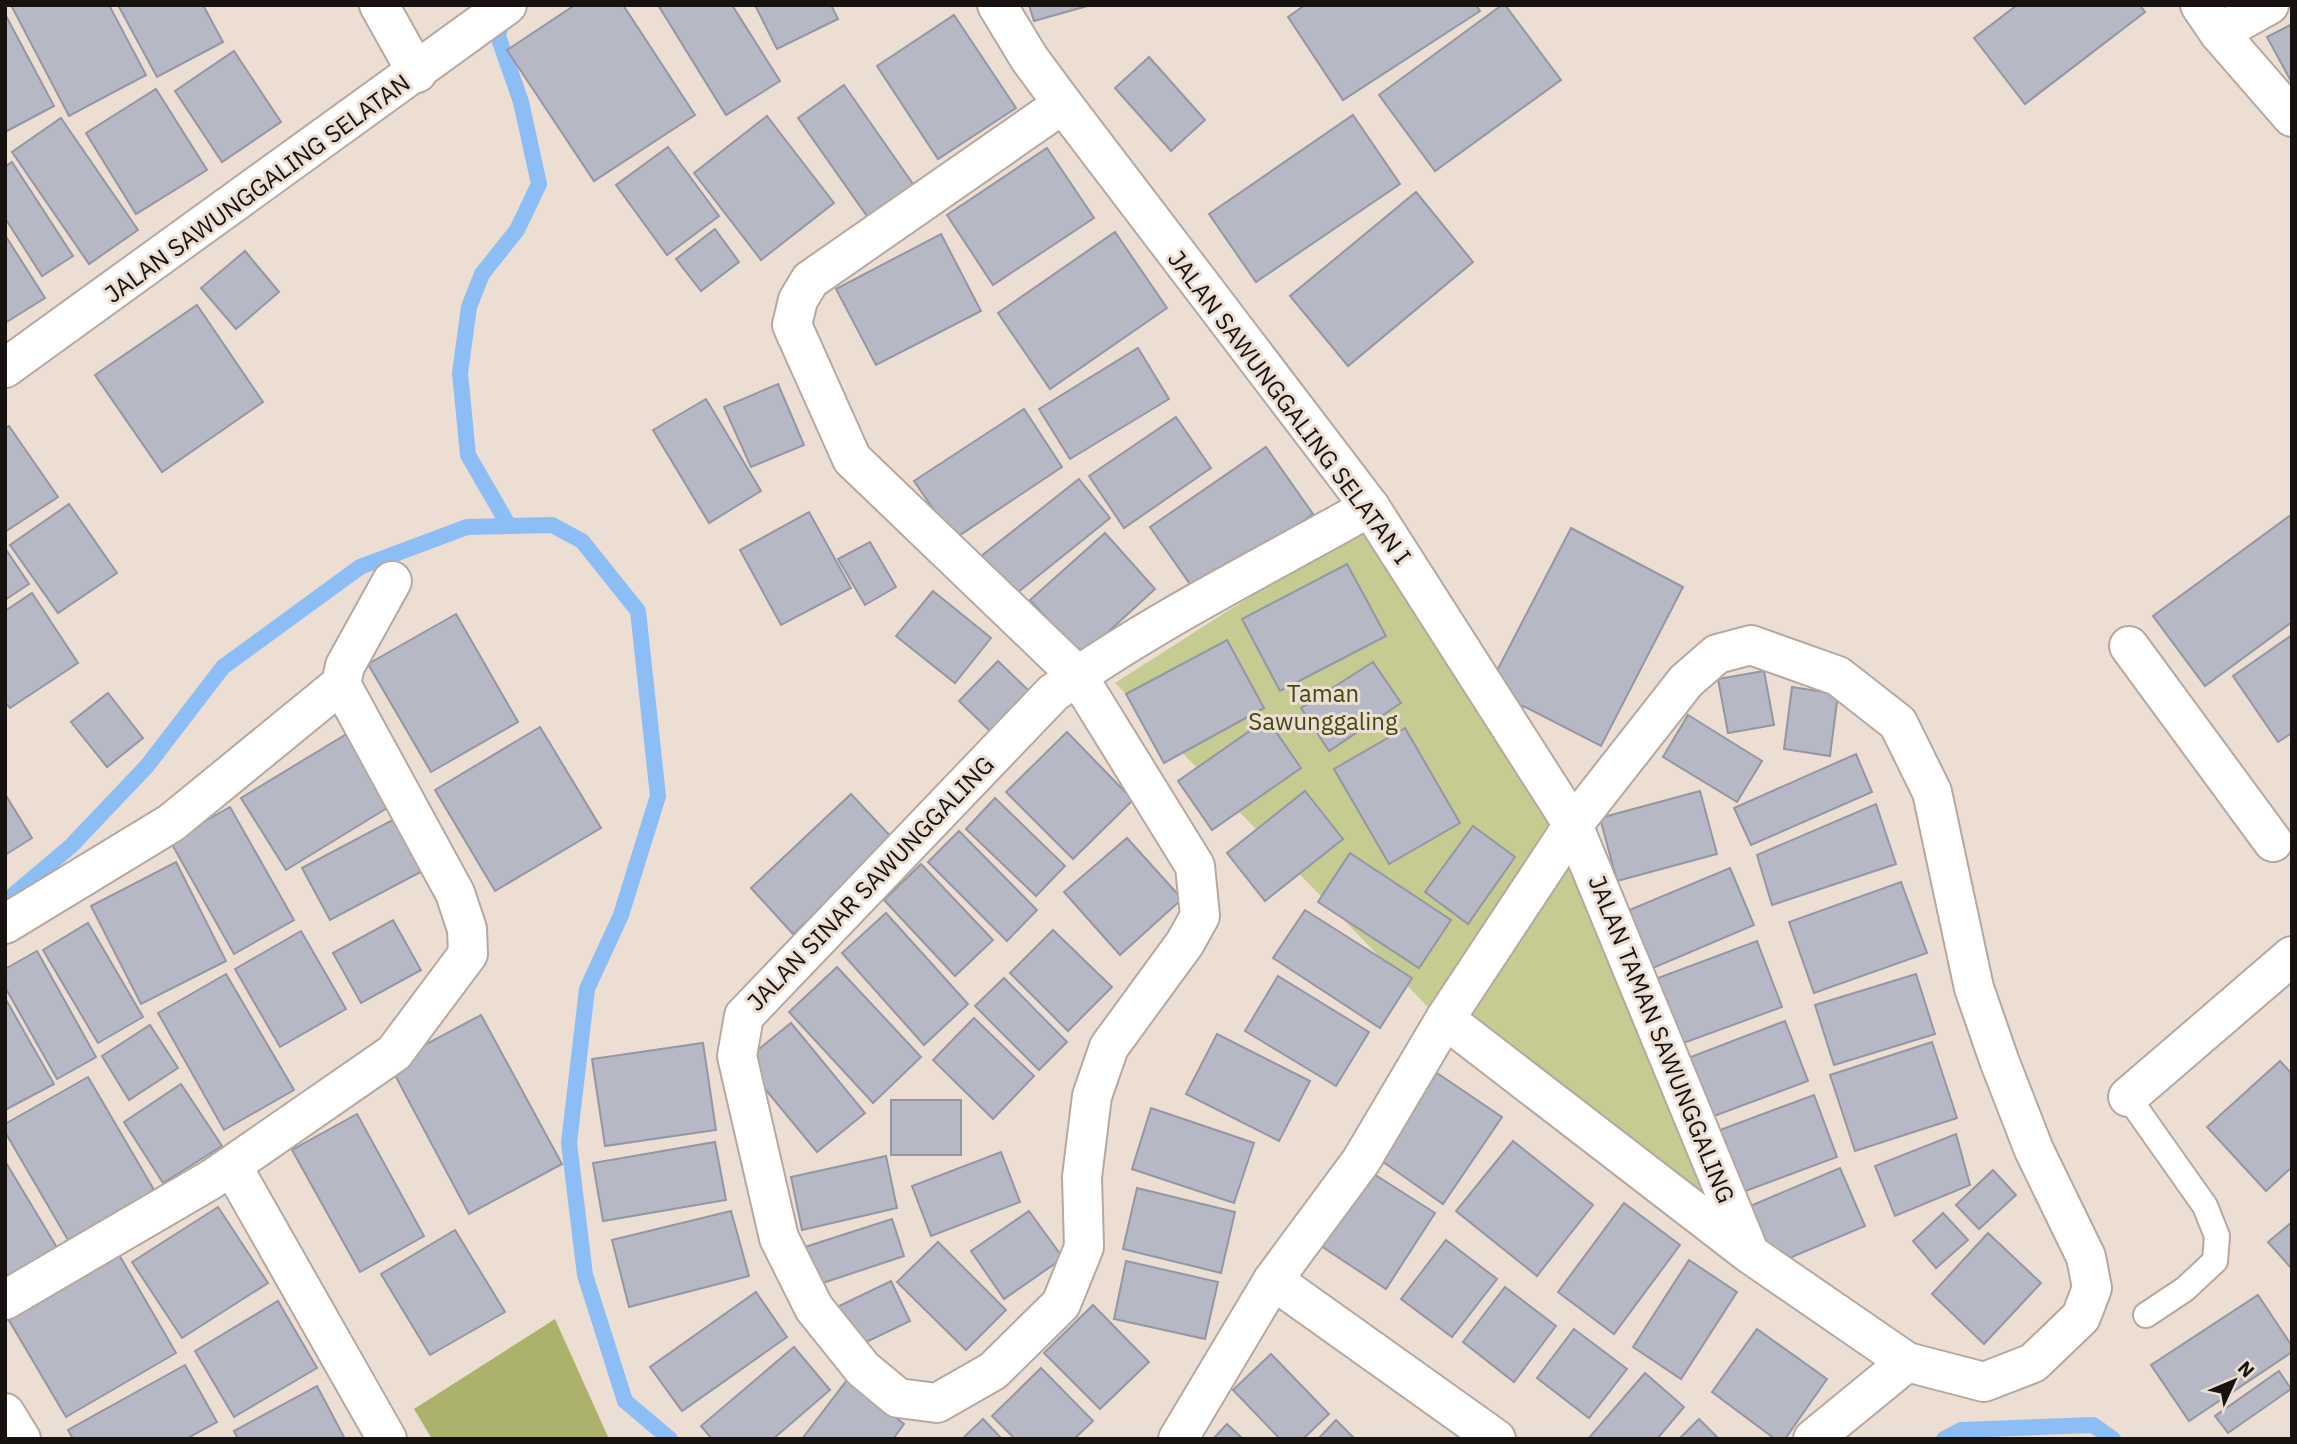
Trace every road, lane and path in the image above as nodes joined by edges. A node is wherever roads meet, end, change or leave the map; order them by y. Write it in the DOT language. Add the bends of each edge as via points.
graph roads {
  1 [pos="379,5"];
  2 [pos="997,5"];
  3 [pos="2269,5"];
  4 [pos="503,8"];
  5 [pos="2210,19"];
  6 [pos="417,73"];
  7 [pos="1063,104"];
  8 [pos="2292,117"];
  9 [pos="5,368"];
  10 [pos="1370,507"];
  11 [pos="392,580"];
  12 [pos="2129,646"];
  13 [pos="1077,675"];
  14 [pos="341,684"];
  15 [pos="1573,825"];
  16 [pos="2285,843"];
  17 [pos="5,924"];
  18 [pos="2292,956"];
  19 [pos="1445,1019"];
  20 [pos="2128,1097"];
  21 [pos="232,1166"];
  22 [pos="1750,1254"];
  23 [pos="1273,1280"];
  24 [pos="5,1300"];
  25 [pos="2146,1315"];
  26 [pos="1907,1362"];
  27 [pos="387,1439"];
  28 [pos="1178,1439"];
  29 [pos="1496,1439"];
  30 [pos="1813,1439"];
  1 -- 6 [label="street"];
  2 -- 7 [label="street, JALAN SAWUNGGALING SELATAN I"];
  3 -- 5 [label="street"];
  4 -- 6 [label="street, JALAN SAWUNGGALING SELATAN"];
  5 -- 8 [label="street"];
  6 -- 9 [label="street, JALAN SAWUNGGALING SELATAN"];
  7 -- 10 [label="street, JALAN SAWUNGGALING SELATAN I"];
  7 -- 13 [label="street" via="810,280 798,300 792,325 852,459"];
  10 -- 13 [label="street, JALAN SINAR SAWUNGGALING"];
  10 -- 15 [label="street, JALAN SAWUNGGALING SELATAN I"];
  11 -- 14 [label="street" via="345,666"];
  12 -- 16 [label="street"];
  13 -- 13 [label="street, JALAN SINAR SAWUNGGALING" via="1053,692 744,1016 737,1056 779,1238 814,1308 863,1369 898,1398 937,1403 993,1371 1061,1304 1084,1247 1082,1177 1090,1110 1109,1047 1200,916 1195,866"];
  14 -- 17 [label="street" via="171,823"];
  14 -- 21 [label="street" via="455,892 467,929 468,954 394,1053"];
  15 -- 19 [label="street, JALAN TAMAN SAWUNGGALING"];
  15 -- 22 [label="street, JALAN TAMAN SAWUNGGALING"];
  15 -- 26 [label="street, JALAN TAMAN SAWUNGGALING" via="1686,681 1717,654 1751,645 1838,677 1898,723 1932,792 1974,988 2034,1150 2086,1257 2092,1288 2081,1317 2033,1363 1984,1381"];
  18 -- 20 [label="street"];
  19 -- 22 [label="street, JALAN TAMAN SAWUNGGALING"];
  19 -- 23 [label="street, JALAN TAMAN SAWUNGGALING" via="1361,1161"];
  20 -- 25 [label="lane" via="2205,1206 2217,1236 2215,1261 2185,1289"];
  21 -- 24 [label="street"];
  21 -- 27 [label="street"];
  22 -- 26 [label="street, JALAN TAMAN SAWUNGGALING"];
  23 -- 28 [label="street, JALAN TAMAN SAWUNGGALING"];
  23 -- 29 [label="street"];
  26 -- 30 [label="street"];
}
